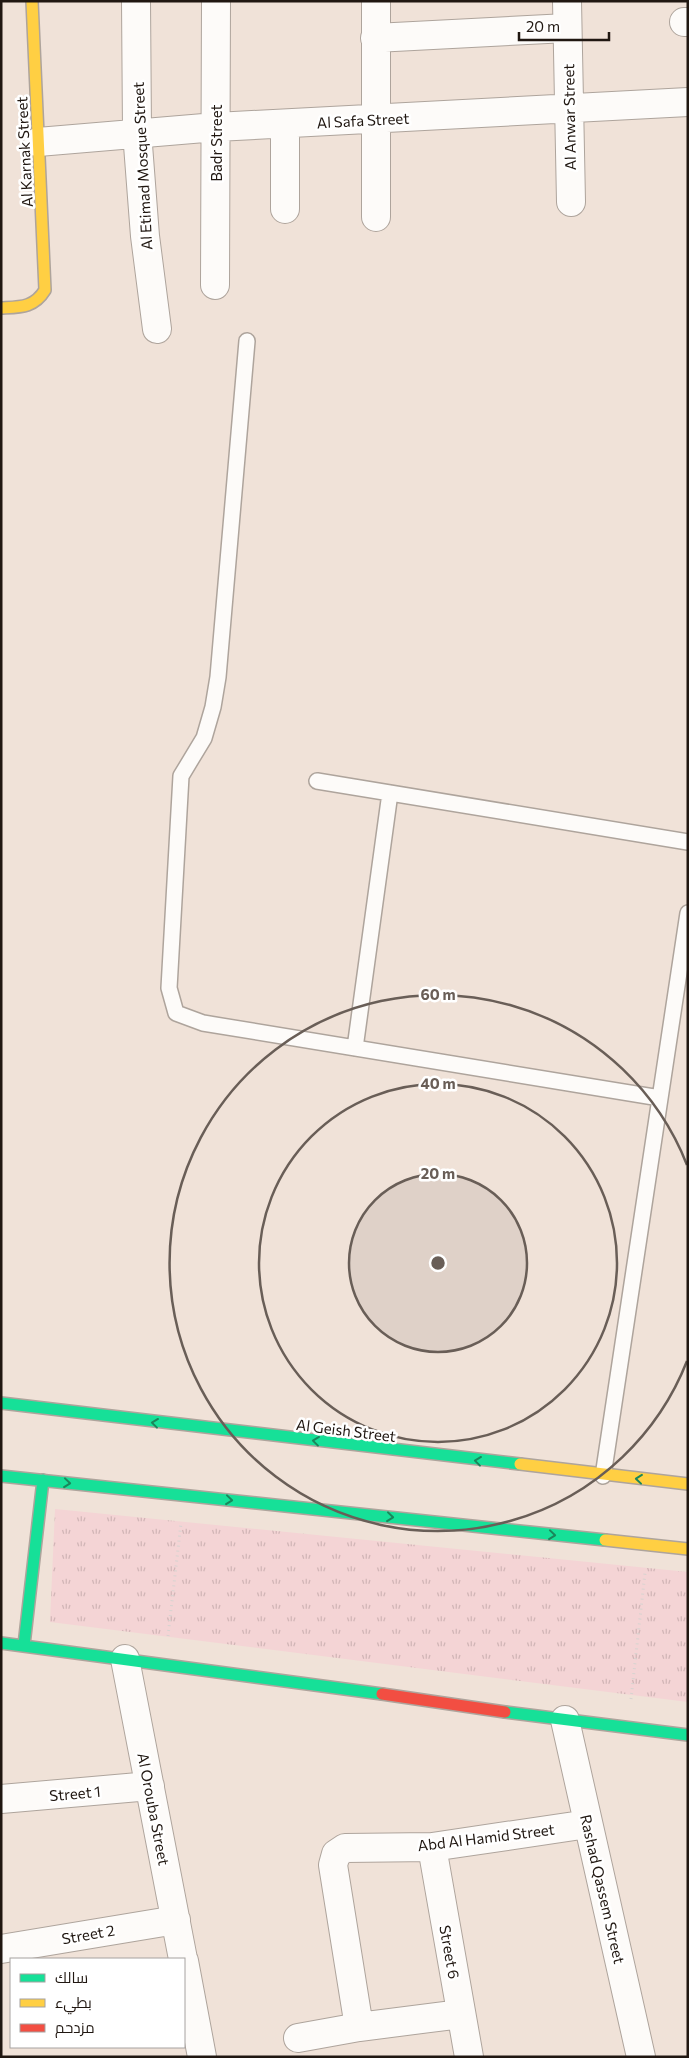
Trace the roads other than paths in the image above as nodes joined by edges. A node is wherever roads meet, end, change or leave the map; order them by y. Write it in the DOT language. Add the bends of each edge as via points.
graph roads {
  1 [pos="32,1"];
  2 [pos="136,1"];
  3 [pos="216,1"];
  4 [pos="376,1"];
  5 [pos="567,1"];
  6 [pos="567,28"];
  7 [pos="375,38"];
  8 [pos="688,102"];
  9 [pos="569,109"];
  10 [pos="376,119"];
  11 [pos="285,124"];
  12 [pos="216,127"];
  13 [pos="137,132"];
  14 [pos="38,142"];
  15 [pos="572,202"];
  16 [pos="285,209"];
  17 [pos="376,217"];
  18 [pos="215,285"];
  19 [pos="1,308"];
  20 [pos="157,329"];
  21 [pos="247,342"];
  22 [pos="317,781"];
  23 [pos="390,793"];
  24 [pos="688,842"];
  25 [pos="688,913"];
  26 [pos="355,1048"];
  27 [pos="660,1098"];
  28 [pos="1,1404"];
  29 [pos="1,1476"];
  30 [pos="603,1476"];
  31 [pos="43,1480"];
  32 [pos="688,1484"];
  33 [pos="688,1549"];
  34 [pos="1,1643"];
  35 [pos="24,1645"];
  36 [pos="125,1659"];
  37 [pos="565,1720"];
  38 [pos="688,1736"];
  39 [pos="150,1786"];
  40 [pos="1,1800"];
  41 [pos="588,1824"];
  42 [pos="432,1847"];
  43 [pos="176,1920"];
  44 [pos="1,1949"];
  45 [pos="184,1958"];
  46 [pos="185,1965"];
  47 [pos="461,2014"];
  48 [pos="359,2026"];
  49 [pos="298,2038"];
  50 [pos="202,2057"];
  51 [pos="470,2057"];
  52 [pos="641,2057"];
  1 -- 14 [label="main road, Al Karnak Street"];
  2 -- 13 [label="street, Al Etimad Mosque Street"];
  3 -- 12 [label="street, Badr Street"];
  4 -- 7 [label="street"];
  5 -- 6 [label="street, Al Anwar Street"];
  6 -- 7 [label="street"];
  6 -- 9 [label="street, Al Anwar Street"];
  7 -- 10 [label="street"];
  8 -- 9 [label="street, Al Safa Street"];
  9 -- 10 [label="street, Al Safa Street"];
  9 -- 15 [label="street, Al Anwar Street"];
  10 -- 11 [label="street, Al Safa Street"];
  10 -- 17 [label="street"];
  11 -- 12 [label="street, Al Safa Street"];
  11 -- 16 [label="street"];
  12 -- 13 [label="street, Al Safa Street"];
  12 -- 18 [label="street, Badr Street"];
  13 -- 14 [label="street, Al Safa Street"];
  13 -- 20 [label="street, Al Etimad Mosque Street" via="145,236"];
  14 -- 19 [label="main road, Al Karnak Street" via="46,290 31,306"];
  21 -- 26 [label="lane" via="218,677 204,738 181,776 169,988 176,1013 204,1023"];
  22 -- 23 [label="lane"];
  23 -- 24 [label="lane"];
  23 -- 26 [label="lane"];
  25 -- 27 [label="lane"];
  26 -- 27 [label="lane"];
  27 -- 30 [label="lane"];
  30 -- 28 [label="main road, Al Geish Street, one-way"];
  29 -- 31 [label="main road"];
  32 -- 30 [label="main road, Al Geish Street, one-way"];
  31 -- 33 [label="main road, one-way"];
  31 -- 35 [label="main road"];
  34 -- 35 [label="main road"];
  35 -- 36 [label="main road"];
  36 -- 37 [label="main road"];
  36 -- 39 [label="street, Al Orouba Street"];
  37 -- 38 [label="main road"];
  37 -- 41 [label="street, Rashad Qassem Street"];
  39 -- 40 [label="street, Street 1"];
  39 -- 43 [label="street, Al Orouba Street"];
  41 -- 42 [label="street, Abd Al Hamid Street"];
  41 -- 52 [label="street, Rashad Qassem Street"];
  42 -- 47 [label="street, Street 6"];
  42 -- 48 [label="street, Abd Al Hamid Street" via="345,1848 336,1854 334,1865"];
  43 -- 44 [label="street, Street 2"];
  43 -- 45 [label="street, Al Orouba Street"];
  46 -- 50 [label="street, Al Orouba Street"];
  47 -- 48 [label="street"];
  47 -- 51 [label="street, Street 6"];
  48 -- 49 [label="street"];
}
